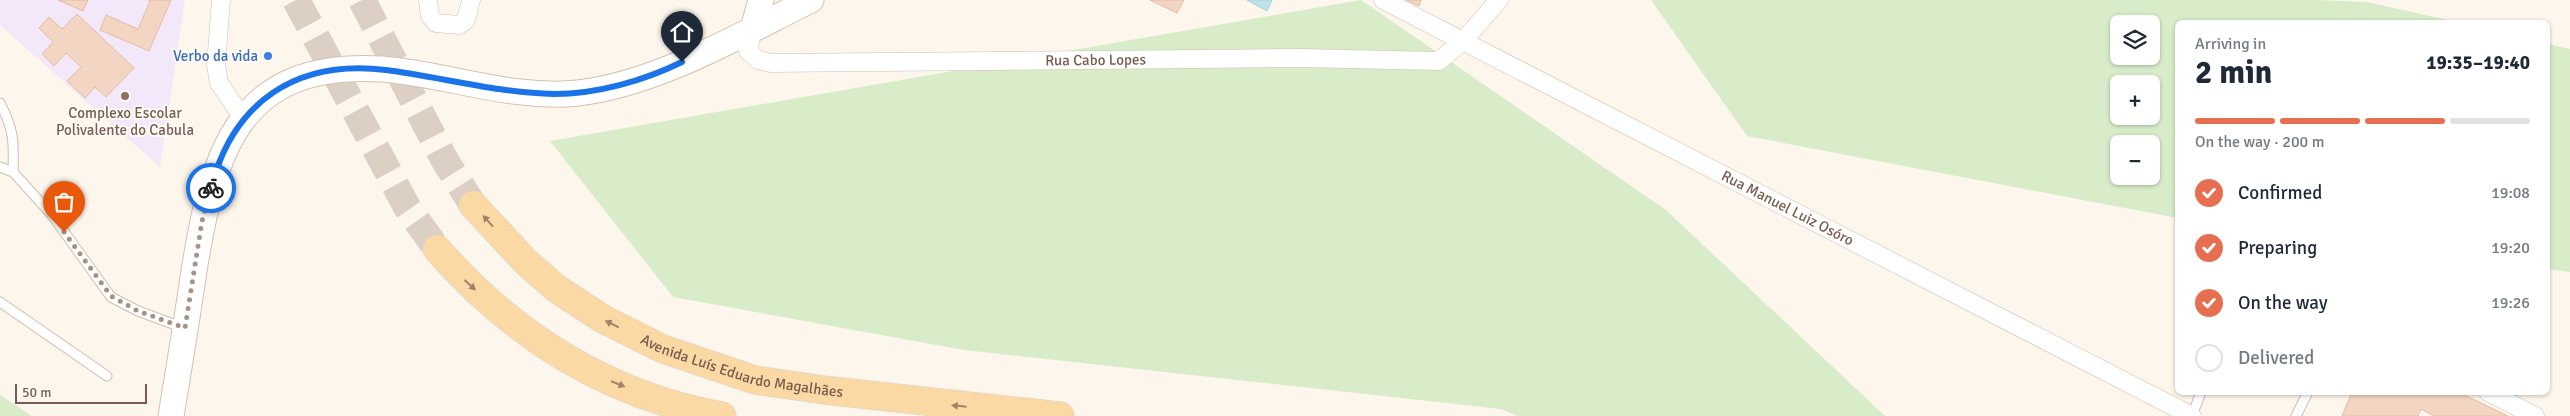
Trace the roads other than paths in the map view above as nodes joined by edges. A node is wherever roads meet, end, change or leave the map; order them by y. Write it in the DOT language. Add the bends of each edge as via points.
graph roads {
  1 [pos="221,0"];
  2 [pos="428,0"];
  3 [pos="471,0"];
  4 [pos="761,0"];
  5 [pos="811,0"];
  6 [pos="1383,0"];
  7 [pos="1499,0"];
  8 [pos="753,28"];
  9 [pos="1463,42"];
  10 [pos="0,103"];
  11 [pos="243,118"];
  12 [pos="0,167"];
  13 [pos="13,172"];
  14 [pos="473,205"];
  15 [pos="436,249"];
  16 [pos="0,302"];
  17 [pos="185,328"];
  18 [pos="107,376"];
  19 [pos="2200,395"];
  20 [pos="2306,395"];
  21 [pos="2494,395"];
  22 [pos="171,416"];
  23 [pos="722,416"];
  24 [pos="1060,416"];
  25 [pos="2192,416"];
  26 [pos="2296,416"];
  27 [pos="2535,416"];
  1 -- 11 [label="street" via="216,65 219,84"];
  2 -- 3 [label="street" via="430,16 436,23 459,25 466,20"];
  4 -- 8 [label="main road"];
  5 -- 8 [label="main road"];
  6 -- 9 [label="street, Rua Manuel Luiz Osóro"];
  7 -- 9 [label="street"];
  8 -- 9 [label="street, Rua Cabo Lopes" via="748,50 758,60 772,63 1302,58 1439,61"];
  8 -- 11 [label="main road" via="667,69 603,89 577,93 526,92 384,69 351,69 318,73 290,82 266,96"];
  9 -- 25 [label="street, Rua Manuel Luiz Osóro"];
  10 -- 13 [label="lane" via="14,140"];
  11 -- 17 [label="main road" via="227,143 213,178 202,221"];
  12 -- 13 [label="lane"];
  13 -- 17 [label="lane" via="52,215 111,296 138,311"];
  24 -- 14 [label="main road, Avenida Luís Eduardo Magalhães, one-way" via="755,380 663,349 603,320 557,289 526,262"];
  15 -- 23 [label="main road, one-way" via="510,322 556,354 649,396 689,410"];
  16 -- 18 [label="lane"];
  17 -- 22 [label="main road"];
  19 -- 25 [label="lane"];
  20 -- 26 [label="lane"];
  21 -- 27 [label="street"];
}
